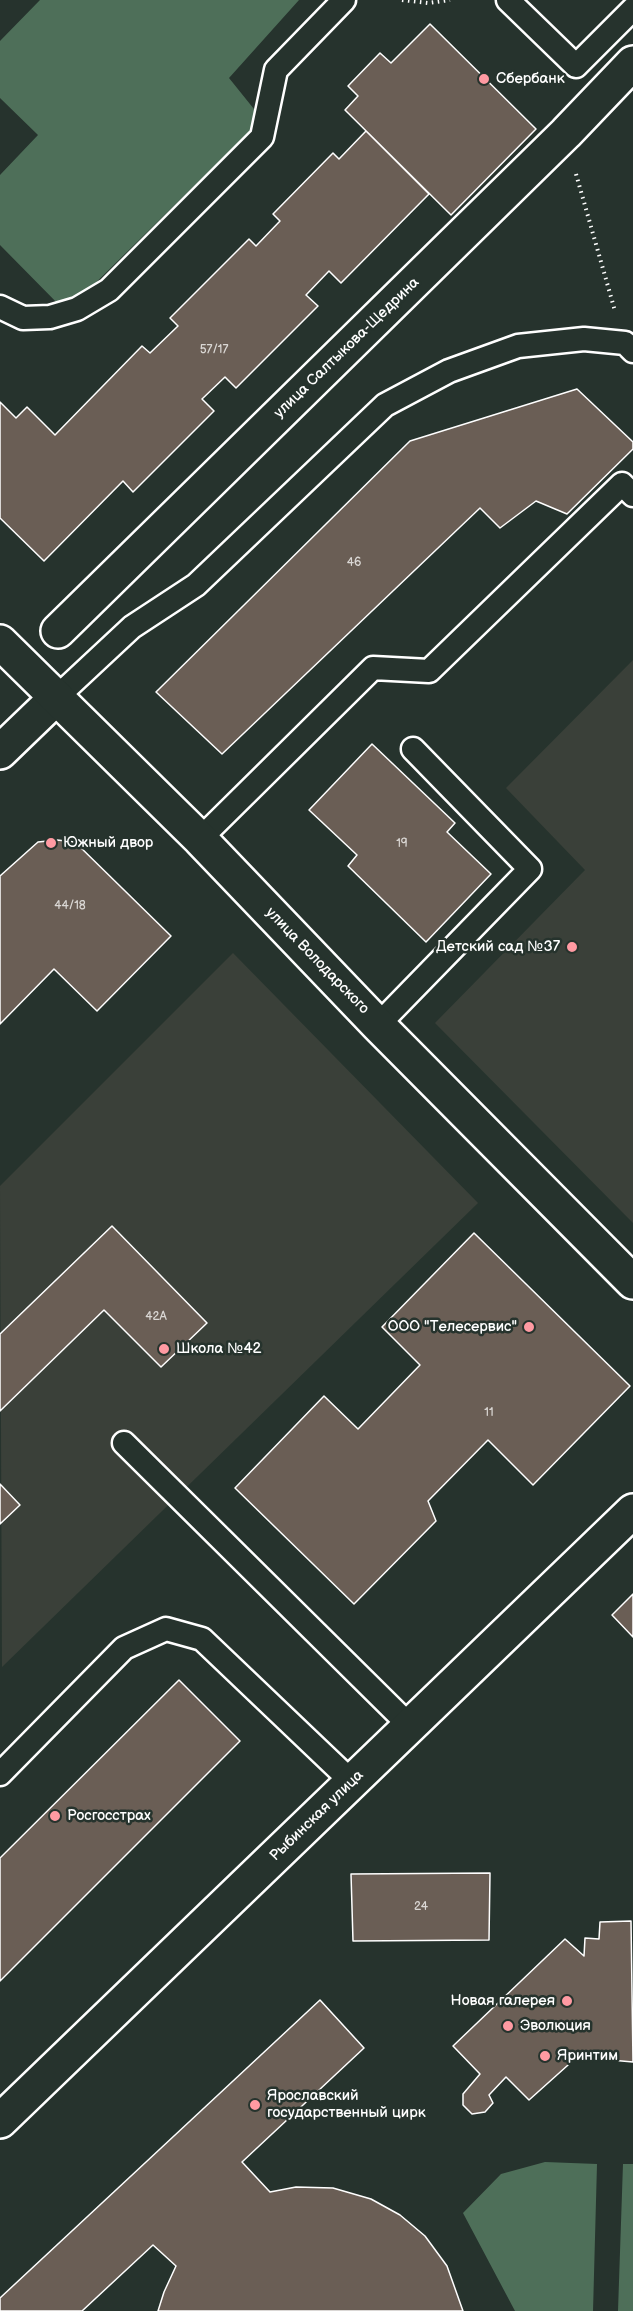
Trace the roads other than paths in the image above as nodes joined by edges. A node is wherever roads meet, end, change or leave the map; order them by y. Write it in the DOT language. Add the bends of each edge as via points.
graph roads {
  1 [pos="344,0"];
  2 [pos="508,0"];
  3 [pos="633,9"];
  4 [pos="633,63"];
  5 [pos="0,307"];
  6 [pos="629,347"];
  7 [pos="633,495"];
  8 [pos="58,632"];
  9 [pos="0,642"];
  10 [pos="57,697"];
  11 [pos="413,749"];
  12 [pos="0,752"];
  13 [pos="200,839"];
  14 [pos="378,1025"];
  15 [pos="633,1282"];
  16 [pos="124,1443"];
  17 [pos="633,1511"];
  18 [pos="410,1726"];
  19 [pos="0,1774"];
  20 [pos="352,1782"];
  21 [pos="0,2121"];
  1 -- 5 [label="lane" via="276,70 262,137 109,290 77,309 50,317 23,318"];
  2 -- 3 [label="lane" via="576,66"];
  4 -- 8 [label="street, улица Салтыкова-Щедрина"];
  6 -- 10 [label="lane" via="584,339 518,346 449,371 385,405 196,585 132,627"];
  7 -- 13 [label="lane" via="622,484 429,671 374,668"];
  9 -- 10 [label="street, улица Володарского"];
  10 -- 12 [label="street"];
  10 -- 13 [label="street, улица Володарского"];
  11 -- 14 [label="lane" via="530,870"];
  13 -- 14 [label="street, улица Володарского"];
  14 -- 15 [label="street, улица Володарского"];
  16 -- 18 [label="lane"];
  17 -- 18 [label="street, Рыбинская улица"];
  18 -- 20 [label="street, Рыбинская улица"];
  19 -- 20 [label="lane" via="124,1648 166,1629 202,1638"];
  20 -- 21 [label="street, Рыбинская улица"];
}
